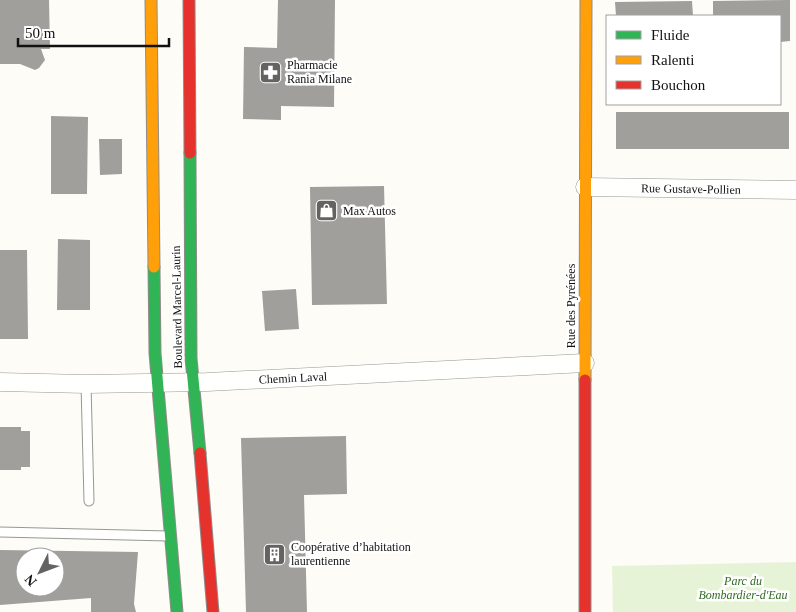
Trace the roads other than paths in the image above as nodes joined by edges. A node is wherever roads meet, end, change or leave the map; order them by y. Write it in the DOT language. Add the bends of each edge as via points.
graph roads {
  1 [pos="151,0"];
  2 [pos="189,0"];
  3 [pos="586,0"];
  4 [pos="585,188"];
  5 [pos="796,190"];
  6 [pos="585,363"];
  7 [pos="0,382"];
  8 [pos="158,382"];
  9 [pos="193,382"];
  10 [pos="86,384"];
  11 [pos="89,501"];
  12 [pos="0,532"];
  13 [pos="170,536"];
  14 [pos="177,612"];
  15 [pos="213,612"];
  16 [pos="585,612"];
  1 -- 8 [label="main road, Boulevard Marcel-Laurin"];
  2 -- 9 [label="main road, Boulevard Marcel-Laurin"];
  3 -- 4 [label="main road, Rue des Pyrénées"];
  4 -- 5 [label="street, Rue Gustave-Pollien"];
  4 -- 6 [label="main road, Rue des Pyrénées"];
  6 -- 9 [label="street, Chemin Laval"];
  6 -- 16 [label="main road, Rue des Pyrénées"];
  7 -- 10 [label="street, Chemin Laval"];
  8 -- 9 [label="street, Chemin Laval"];
  8 -- 10 [label="street, Chemin Laval"];
  8 -- 13 [label="main road, Boulevard Marcel-Laurin"];
  9 -- 15 [label="main road, Boulevard Marcel-Laurin"];
  10 -- 11 [label="lane"];
  12 -- 13 [label="lane"];
  13 -- 14 [label="main road, Boulevard Marcel-Laurin"];
}
